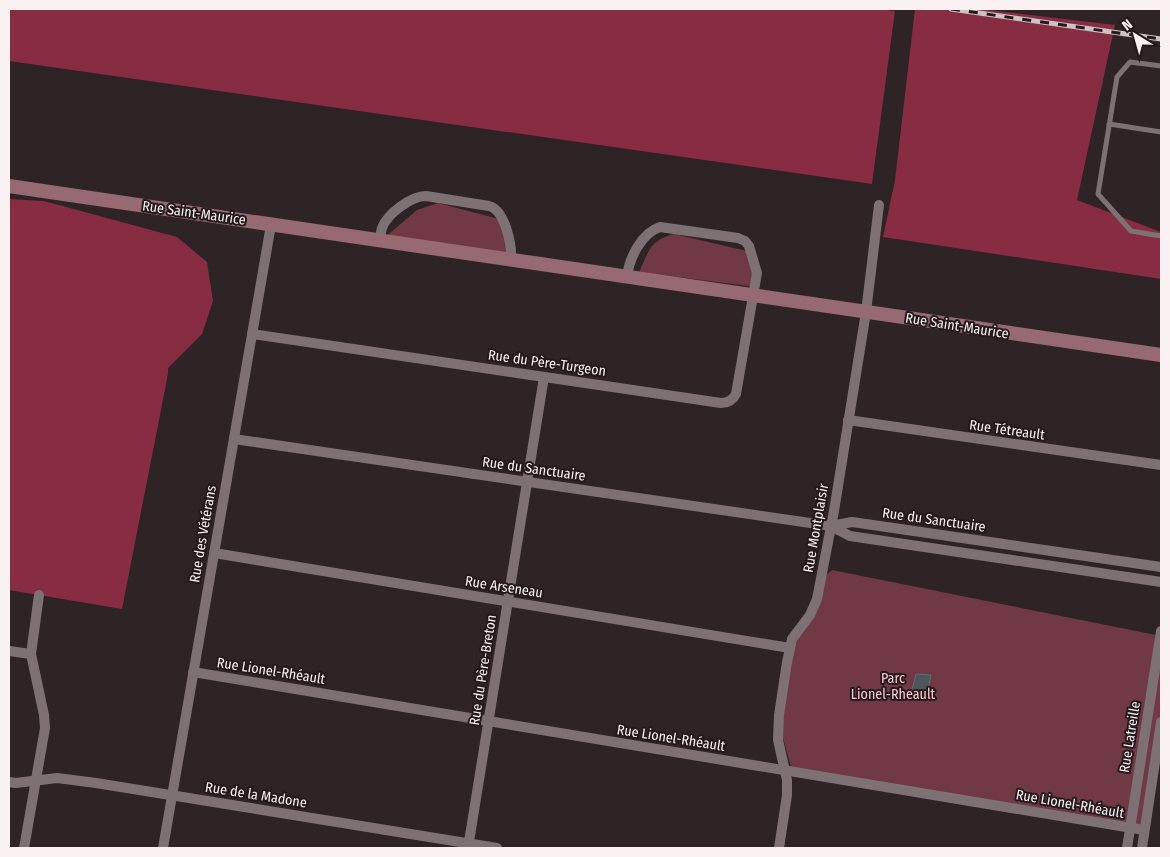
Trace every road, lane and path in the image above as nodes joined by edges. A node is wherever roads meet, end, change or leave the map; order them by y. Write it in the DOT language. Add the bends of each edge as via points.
graph roads {
  1 [pos="1161,66"];
  2 [pos="1109,124"];
  3 [pos="1161,132"];
  4 [pos="9,186"];
  5 [pos="879,205"];
  6 [pos="271,225"];
  7 [pos="1161,236"];
  8 [pos="380,240"];
  9 [pos="511,259"];
  10 [pos="627,277"];
  11 [pos="754,295"];
  12 [pos="866,312"];
  13 [pos="252,334"];
  14 [pos="1161,355"];
  15 [pos="544,377"];
  16 [pos="848,420"];
  17 [pos="234,439"];
  18 [pos="1161,465"];
  19 [pos="527,482"];
  20 [pos="831,526"];
  21 [pos="1004,544"];
  22 [pos="214,553"];
  23 [pos="1002,558"];
  24 [pos="1161,567"];
  25 [pos="1161,582"];
  26 [pos="39,595"];
  27 [pos="508,602"];
  28 [pos="1161,630"];
  29 [pos="790,648"];
  30 [pos="9,651"];
  31 [pos="31,654"];
  32 [pos="193,672"];
  33 [pos="489,721"];
  34 [pos="1147,721"];
  35 [pos="1161,722"];
  36 [pos="784,770"];
  37 [pos="36,781"];
  38 [pos="9,782"];
  39 [pos="172,795"];
  40 [pos="1130,828"];
  41 [pos="1144,830"];
  42 [pos="469,846"];
  43 [pos="24,848"];
  44 [pos="162,848"];
  45 [pos="497,848"];
  46 [pos="779,848"];
  47 [pos="1127,848"];
  48 [pos="1142,848"];
  1 -- 2 [label="lane" via="1130,62 1117,77"];
  2 -- 3 [label="lane"];
  2 -- 7 [label="lane" via="1098,194 1131,231"];
  4 -- 6 [label="street, Rue Saint-Maurice"];
  5 -- 12 [label="street, Rue Montplaisir"];
  6 -- 8 [label="street, Rue Saint-Maurice"];
  6 -- 13 [label="street, Rue des Vétérans"];
  8 -- 9 [label="street, Rue Saint-Maurice"];
  8 -- 9 [label="street" via="387,220 406,203 426,196 496,209 512,248"];
  9 -- 10 [label="street, Rue Saint-Maurice"];
  10 -- 11 [label="street, Rue Saint-Maurice"];
  10 -- 11 [label="street" via="632,258 649,233 660,227 674,228 744,241 751,249 756,269"];
  11 -- 12 [label="street, Rue Saint-Maurice"];
  11 -- 15 [label="street, Rue du Père-Turgeon" via="736,394 730,401 721,403"];
  12 -- 14 [label="street, Rue Saint-Maurice"];
  12 -- 16 [label="street, Rue Montplaisir"];
  13 -- 15 [label="street, Rue du Père-Turgeon"];
  13 -- 17 [label="street, Rue des Vétérans"];
  15 -- 19 [label="street, Rue du Père-Breton"];
  16 -- 18 [label="street, Rue Tétreault"];
  16 -- 20 [label="street, Rue Montplaisir"];
  17 -- 19 [label="street, Rue du Sanctuaire"];
  17 -- 22 [label="street, Rue des Vétérans"];
  19 -- 20 [label="street, Rue du Sanctuaire"];
  19 -- 27 [label="street, Rue du Père-Breton"];
  20 -- 21 [label="street, Rue du Sanctuaire" via="852,522"];
  20 -- 23 [label="street, Rue du Sanctuaire" via="850,536"];
  20 -- 29 [label="street, Rue Montplaisir" via="815,605 794,635"];
  21 -- 23 [label="street"];
  21 -- 24 [label="street, Rue du Sanctuaire"];
  22 -- 27 [label="street, Rue Arseneau"];
  22 -- 32 [label="street, Rue des Vétérans"];
  23 -- 25 [label="street, Rue du Sanctuaire"];
  26 -- 31 [label="street"];
  27 -- 29 [label="street, Rue Arseneau"];
  27 -- 33 [label="street, Rue du Père-Breton"];
  28 -- 34 [label="street, Rue Latreille"];
  29 -- 36 [label="street, Rue Montplaisir" via="778,732"];
  30 -- 31 [label="street"];
  31 -- 37 [label="street" via="45,720"];
  32 -- 33 [label="street, Rue Lionel-Rhéault"];
  32 -- 39 [label="street, Rue des Vétérans"];
  33 -- 36 [label="street, Rue Lionel-Rhéault"];
  33 -- 42 [label="street, Rue du Père-Breton"];
  34 -- 35 [label="street"];
  34 -- 40 [label="street, Rue Latreille"];
  35 -- 41 [label="street, Rue Latreille"];
  36 -- 40 [label="street, Rue Lionel-Rhéault"];
  36 -- 46 [label="street, Rue Montplaisir" via="788,795"];
  37 -- 38 [label="street, Rue de la Madone"];
  37 -- 39 [label="street, Rue de la Madone" via="57,778"];
  37 -- 43 [label="street"];
  39 -- 42 [label="street, Rue de la Madone"];
  39 -- 44 [label="street, Rue des Vétérans"];
  40 -- 41 [label="street, Rue Lionel-Rhéault"];
  40 -- 47 [label="street, Rue Latreille"];
  41 -- 48 [label="street, Rue Latreille"];
  42 -- 45 [label="street, Rue de la Madone"];
}
